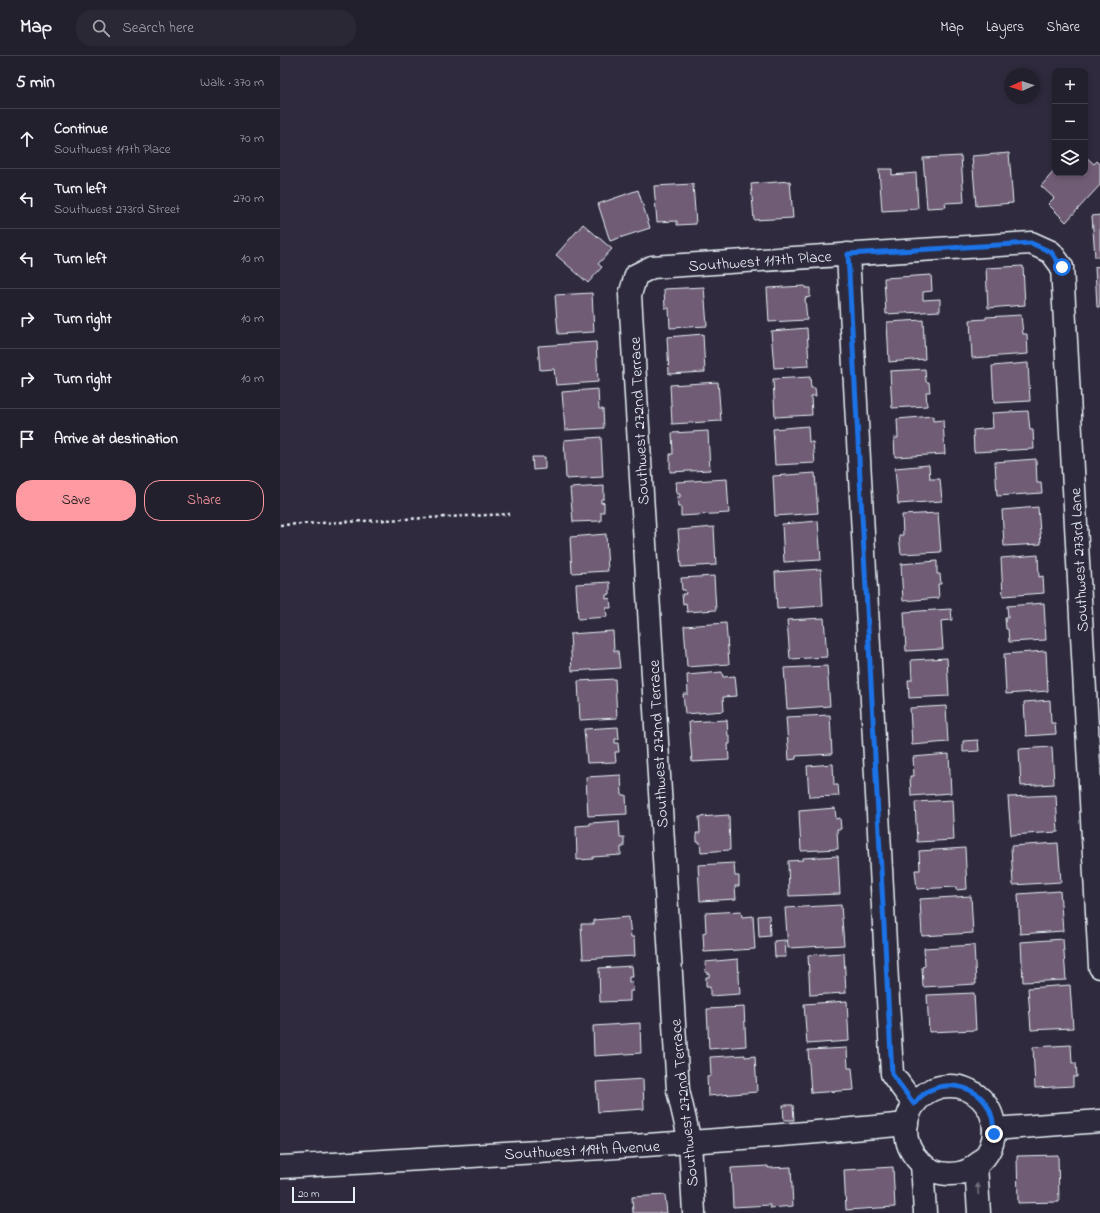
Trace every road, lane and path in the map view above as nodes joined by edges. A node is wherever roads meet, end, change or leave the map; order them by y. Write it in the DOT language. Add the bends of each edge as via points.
graph roads {
  1 [pos="1051,252"];
  2 [pos="848,254"];
  3 [pos="636,275"];
  4 [pos="510,514"];
  5 [pos="280,525"];
  6 [pos="1100,967"];
  7 [pos="914,1104"];
  8 [pos="1100,1121"];
  9 [pos="907,1124"];
  10 [pos="994,1129"];
  11 [pos="690,1142"];
  12 [pos="922,1163"];
  13 [pos="976,1165"];
  14 [pos="280,1167"];
  15 [pos="694,1213"];
  16 [pos="925,1213"];
  17 [pos="979,1213"];
  1 -- 2 [label="street, Southwest 117th Place" via="1031,243"];
  1 -- 6 [label="street, Southwest 273rd Lane" via="1062,267"];
  2 -- 3 [label="street, Southwest 117th Place" via="652,267"];
  2 -- 7 [label="street" via="892,1074"];
  3 -- 11 [label="street, Southwest 272nd Terrace" via="630,295 677,1074 678,1090"];
  4 -- 5 [label="path"];
  7 -- 9 [label="street"];
  7 -- 10 [label="street" via="924,1093 937,1087 952,1085 966,1088 978,1095 988,1106 994,1120"];
  8 -- 10 [label="street"];
  9 -- 11 [label="street, Southwest 119th Avenue"];
  9 -- 12 [label="street" via="909,1147"];
  10 -- 13 [label="street" via="990,1148"];
  11 -- 14 [label="street, Southwest 119th Avenue"];
  11 -- 15 [label="street, Southwest 272nd Terrace"];
  12 -- 13 [label="street" via="928,1169 942,1174 957,1174"];
  12 -- 16 [label="street"];
  17 -- 13 [label="street, one-way"];
}
